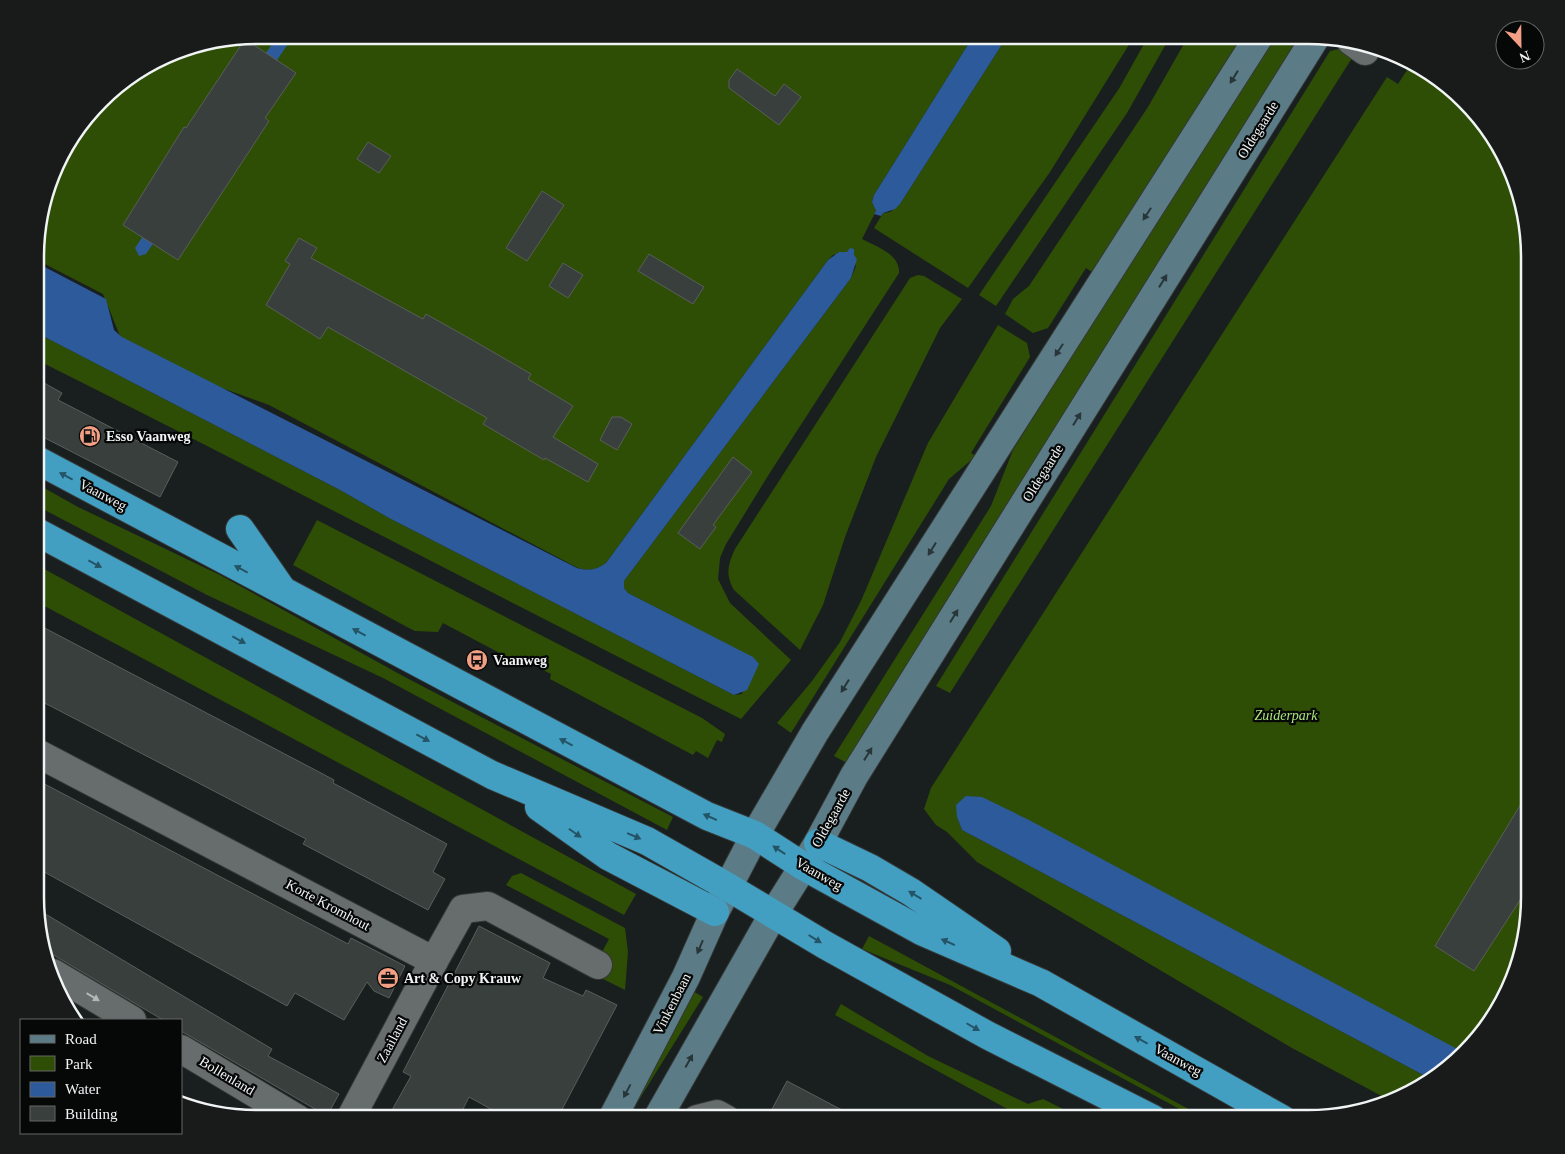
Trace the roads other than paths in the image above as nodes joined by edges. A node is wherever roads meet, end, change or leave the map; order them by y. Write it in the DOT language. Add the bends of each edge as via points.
graph roads {
  1 [pos="1254,44"];
  2 [pos="1312,44"];
  3 [pos="44,464"];
  4 [pos="240,529"];
  5 [pos="44,536"];
  6 [pos="284,592"];
  7 [pos="44,757"];
  8 [pos="492,775"];
  9 [pos="755,835"];
  10 [pos="818,843"];
  11 [pos="803,866"];
  12 [pos="728,887"];
  13 [pos="715,912"];
  14 [pos="774,913"];
  15 [pos="434,961"];
  16 [pos="598,965"];
  17 [pos="59,977"];
  18 [pos="1040,983"];
  19 [pos="130,1019"];
  20 [pos="182,1050"];
  21 [pos="284,1110"];
  22 [pos="355,1110"];
  23 [pos="617,1110"];
  24 [pos="662,1110"];
  25 [pos="1135,1110"];
  26 [pos="1266,1110"];
  1 -- 9 [label="main road, one-way" via="831,707"];
  10 -- 2 [label="main road, Oldegaarde, one-way" via="854,776"];
  6 -- 3 [label="highway, Vaanweg, one-way"];
  4 -- 6 [label="highway"];
  5 -- 8 [label="highway, one-way"];
  9 -- 6 [label="highway, Vaanweg, one-way" via="707,816"];
  7 -- 15 [label="street, Korte Kromhout"];
  8 -- 12 [label="highway, one-way" via="647,841"];
  8 -- 13 [label="highway, one-way" via="608,856"];
  11 -- 9 [label="highway, Vaanweg, one-way"];
  9 -- 12 [label="main road"];
  10 -- 11 [label="main road, Oldegaarde"];
  18 -- 10 [label="highway, one-way" via="934,906 870,868"];
  11 -- 14 [label="main road, Oldegaarde"];
  18 -- 11 [label="highway, Vaanweg, one-way" via="924,932"];
  12 -- 13 [label="main road, Vinkenbaan"];
  12 -- 14 [label="highway"];
  13 -- 23 [label="main road, Vinkenbaan, one-way" via="686,977"];
  24 -- 14 [label="main road, one-way"];
  14 -- 25 [label="highway, one-way" via="987,1035"];
  15 -- 16 [label="street" via="463,909 488,906"];
  15 -- 22 [label="street, Zaailand"];
  17 -- 19 [label="street, one-way"];
  26 -- 18 [label="highway, Vaanweg, one-way"];
  20 -- 21 [label="street, Bollenland"];
}
